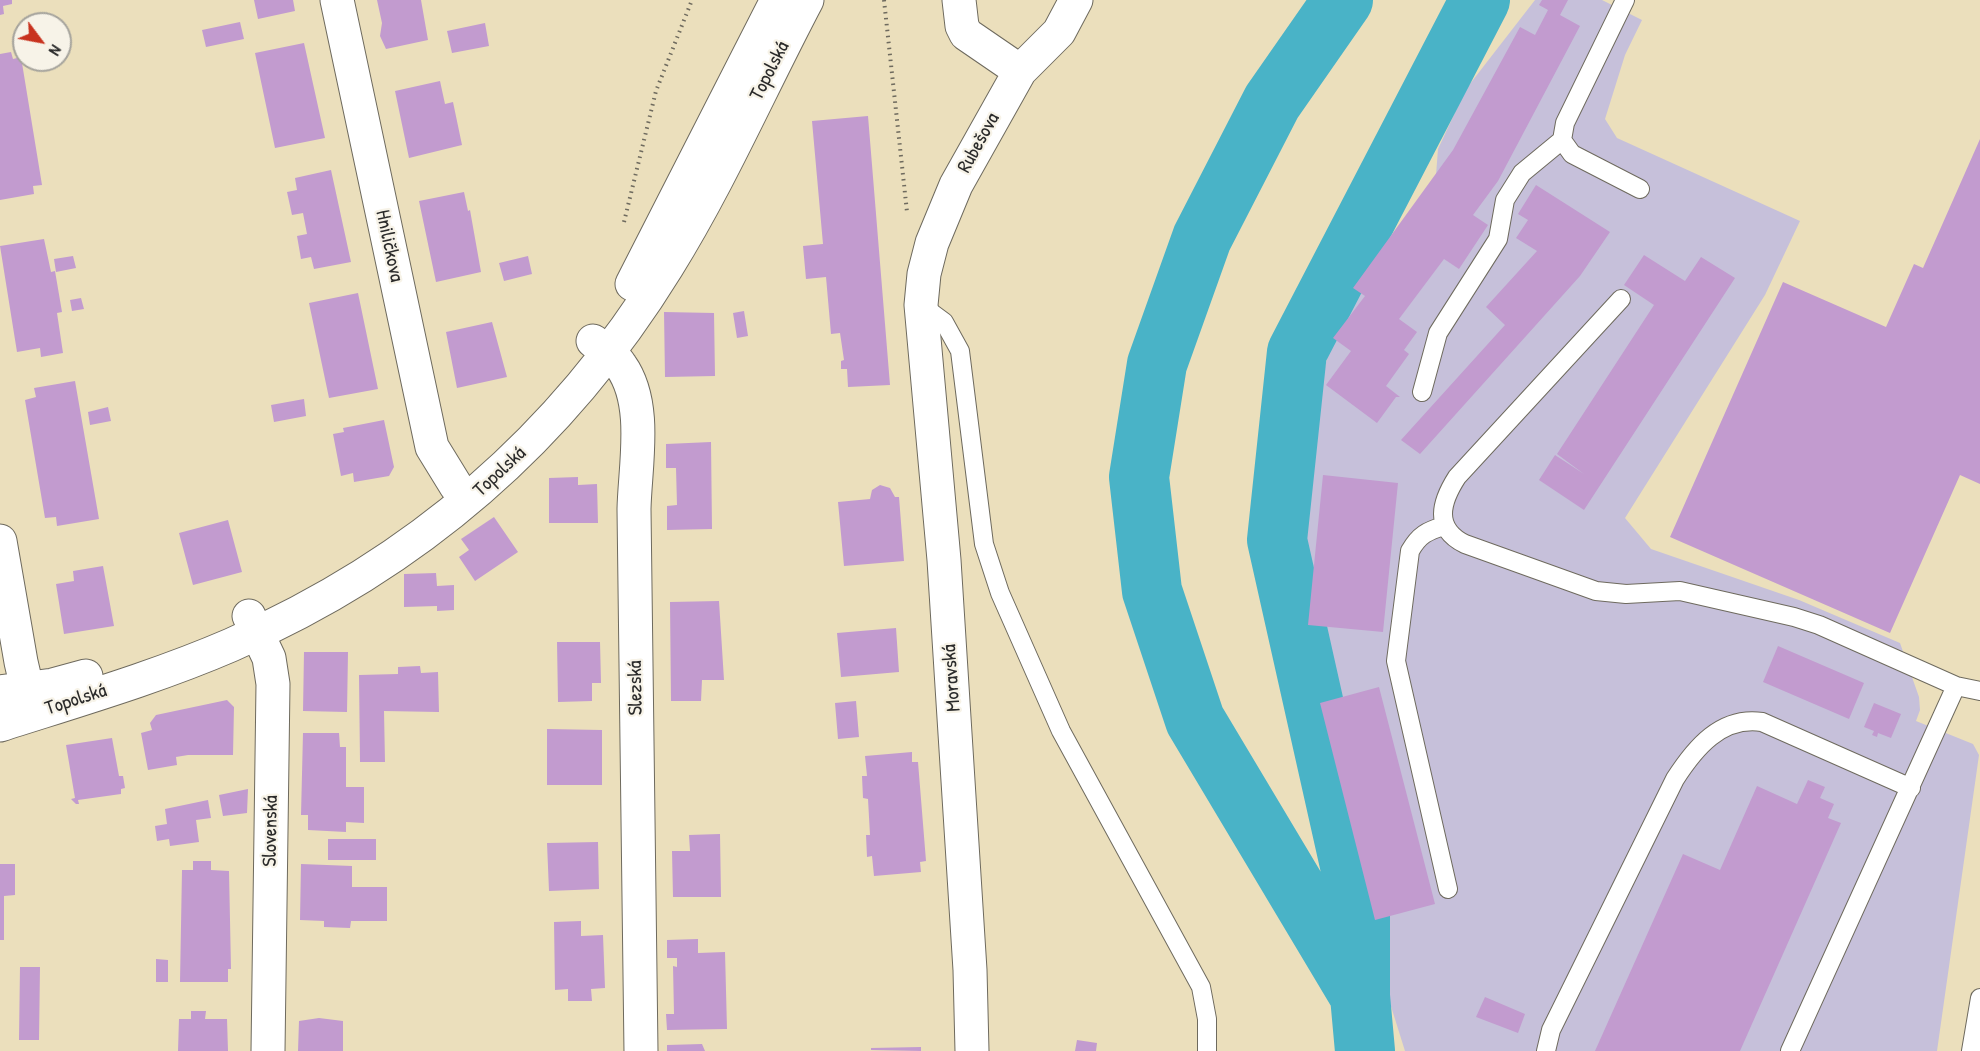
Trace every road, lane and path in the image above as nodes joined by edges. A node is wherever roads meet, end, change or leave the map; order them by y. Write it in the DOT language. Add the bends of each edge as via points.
graph roads {
  1 [pos="337,0"];
  2 [pos="692,0"];
  3 [pos="777,0"];
  4 [pos="807,0"];
  5 [pos="884,0"];
  6 [pos="959,0"];
  7 [pos="1076,0"];
  8 [pos="1625,0"];
  9 [pos="1020,71"];
  10 [pos="1562,140"];
  11 [pos="1640,189"];
  12 [pos="907,214"];
  13 [pos="622,227"];
  14 [pos="1621,299"];
  15 [pos="921,305"];
  16 [pos="600,346"];
  17 [pos="1422,392"];
  18 [pos="456,486"];
  19 [pos="1444,526"];
  20 [pos="0,542"];
  21 [pos="253,625"];
  22 [pos="1956,686"];
  23 [pos="1980,691"];
  24 [pos="20,699"];
  25 [pos="0,724"];
  26 [pos="1911,788"];
  27 [pos="1448,889"];
  28 [pos="1980,998"];
  29 [pos="268,1051"];
  30 [pos="641,1051"];
  31 [pos="972,1051"];
  32 [pos="1207,1051"];
  33 [pos="1546,1051"];
  34 [pos="1790,1051"];
  35 [pos="1971,1051"];
  1 -- 18 [label="street, Hniličkova" via="432,447"];
  2 -- 13 [label="path" via="656,91"];
  3 -- 16 [label="street, Topolská"];
  4 -- 16 [label="street, Topolská" via="686,236 666,269"];
  5 -- 12 [label="path"];
  6 -- 9 [label="street" via="966,34"];
  7 -- 9 [label="street, Rubešova" via="1059,32"];
  8 -- 10 [label="lane" via="1565,123"];
  9 -- 15 [label="street, Rubešova" via="944,213 927,264"];
  10 -- 11 [label="lane" via="1572,154"];
  10 -- 17 [label="lane" via="1522,173 1504,200 1498,239 1438,333"];
  14 -- 19 [label="lane" via="1462,470 1444,503"];
  15 -- 31 [label="street, Moravská" via="944,560"];
  15 -- 32 [label="lane" via="944,322 960,351 984,544 1000,593 1061,731 1201,987"];
  16 -- 18 [label="street, Topolská"];
  16 -- 21 [label="street, Topolská" via="533,441 462,506 384,563 303,610"];
  16 -- 30 [label="street, Slezská" via="619,363 629,380 637,426 634,509"];
  18 -- 21 [label="street, Topolská"];
  19 -- 22 [label="lane" via="1465,544 1596,591 1680,591 1794,617"];
  19 -- 27 [label="lane" via="1423,534 1410,551 1396,661"];
  20 -- 24 [label="street"];
  21 -- 24 [label="street, Topolská" via="159,673"];
  21 -- 29 [label="street, Slovenská" via="269,658 273,684"];
  22 -- 23 [label="lane"];
  22 -- 26 [label="lane"];
  24 -- 25 [label="street, Topolská"];
  26 -- 33 [label="lane" via="1762,722 1732,723 1714,733 1695,751 1675,780 1551,1030"];
  26 -- 34 [label="lane"];
  28 -- 35 [label="lane"];
}
